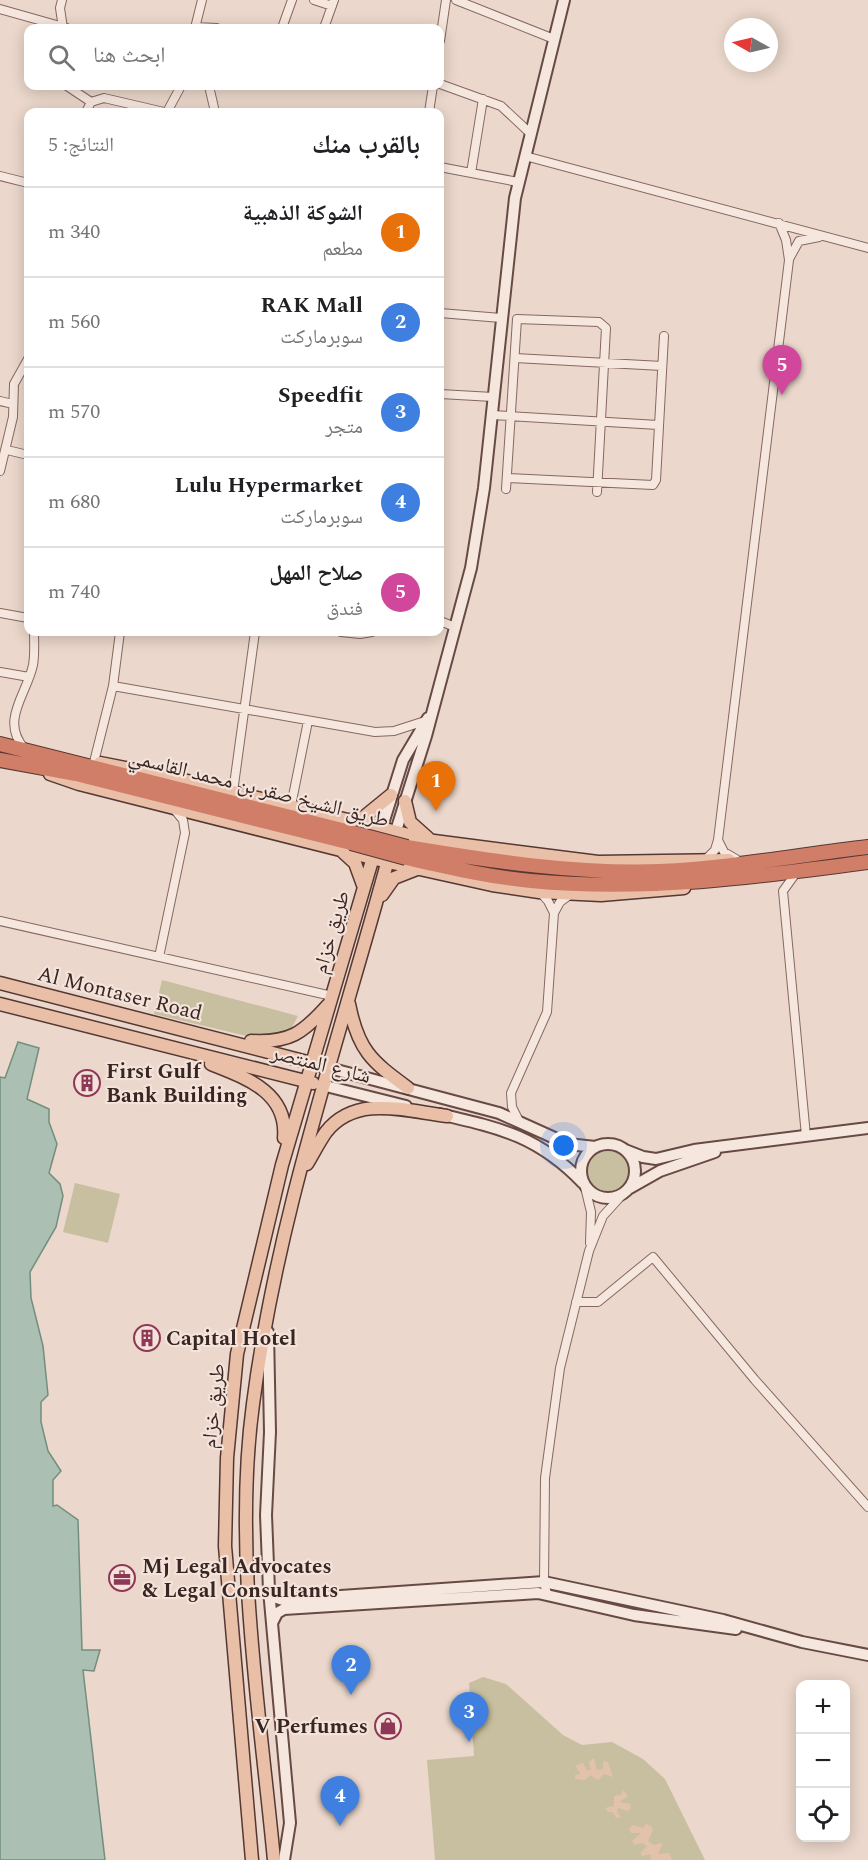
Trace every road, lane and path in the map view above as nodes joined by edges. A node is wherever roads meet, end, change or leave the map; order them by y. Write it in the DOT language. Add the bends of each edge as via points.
graph roads {
  1 [pos="62,0"];
  2 [pos="202,0"];
  3 [pos="292,0"];
  4 [pos="314,0"];
  5 [pos="446,0"];
  6 [pos="456,0"];
  7 [pos="564,0"];
  8 [pos="333,3"];
  9 [pos="0,9"];
  10 [pos="51,24"];
  11 [pos="64,24"];
  12 [pos="196,24"];
  13 [pos="283,24"];
  14 [pos="325,24"];
  15 [pos="442,24"];
  16 [pos="554,39"];
  17 [pos="444,85"];
  18 [pos="73,90"];
  19 [pos="179,90"];
  20 [pos="210,90"];
  21 [pos="432,90"];
  22 [pos="483,99"];
  23 [pos="91,102"];
  24 [pos="88,108"];
  25 [pos="148,108"];
  26 [pos="168,108"];
  27 [pos="214,108"];
  28 [pos="430,108"];
  29 [pos="531,134"];
  30 [pos="525,156"];
  31 [pos="444,168"];
  32 [pos="471,173"];
  33 [pos="0,176"];
  34 [pos="24,182"];
  35 [pos="518,182"];
  36 [pos="779,223"];
  37 [pos="826,236"];
  38 [pos="868,248"];
  39 [pos="789,260"];
  40 [pos="444,313"];
  41 [pos="501,318"];
  42 [pos="664,336"];
  43 [pos="515,358"];
  44 [pos="604,363"];
  45 [pos="24,366"];
  46 [pos="662,366"];
  47 [pos="444,394"];
  48 [pos="493,398"];
  49 [pos="0,401"];
  50 [pos="13,404"];
  51 [pos="492,415"];
  52 [pos="512,416"];
  53 [pos="601,421"];
  54 [pos="658,425"];
  55 [pos="7,450"];
  56 [pos="24,454"];
  57 [pos="0,471"];
  58 [pos="508,478"];
  59 [pos="598,483"];
  60 [pos="506,489"];
  61 [pos="597,492"];
  62 [pos="0,613"];
  63 [pos="24,617"];
  64 [pos="444,623"];
  65 [pos="455,627"];
  66 [pos="34,636"];
  67 [pos="119,636"];
  68 [pos="255,636"];
  69 [pos="0,672"];
  70 [pos="29,677"];
  71 [pos="113,686"];
  72 [pos="246,708"];
  73 [pos="428,719"];
  74 [pos="308,721"];
  75 [pos="12,731"];
  76 [pos="0,743"];
  77 [pos="31,751"];
  78 [pos="0,759"];
  79 [pos="94,762"];
  80 [pos="29,766"];
  81 [pos="232,792"];
  82 [pos="391,795"];
  83 [pos="405,801"];
  84 [pos="169,806"];
  85 [pos="291,806"];
  86 [pos="347,820"];
  87 [pos="381,830"];
  88 [pos="395,834"];
  89 [pos="353,838"];
  90 [pos="718,840"];
  91 [pos="434,841"];
  92 [pos="868,847"];
  93 [pos="337,849"];
  94 [pos="406,852"];
  95 [pos="372,858"];
  96 [pos="704,860"];
  97 [pos="746,860"];
  98 [pos="388,862"];
  99 [pos="868,862"];
  100 [pos="418,869"];
  101 [pos="797,872"];
  102 [pos="765,876"];
  103 [pos="747,878"];
  104 [pos="783,891"];
  105 [pos="539,892"];
  106 [pos="572,893"];
  107 [pos="362,896"];
  108 [pos="375,906"];
  109 [pos="554,913"];
  110 [pos="0,921"];
  111 [pos="159,957"];
  112 [pos="0,983"];
  113 [pos="331,999"];
  114 [pos="349,1001"];
  115 [pos="0,1004"];
  116 [pos="230,1040"];
  117 [pos="171,1047"];
  118 [pos="313,1063"];
  119 [pos="329,1068"];
  120 [pos="306,1081"];
  121 [pos="322,1085"];
  122 [pos="408,1088"];
  123 [pos="447,1116"];
  124 [pos="519,1121"];
  125 [pos="868,1128"];
  126 [pos="806,1136"];
  127 [pos="738,1144"];
  128 [pos="595,1147"];
  129 [pos="626,1149"];
  130 [pos="282,1165"];
  131 [pos="300,1175"];
  132 [pos="584,1185"];
  133 [pos="626,1191"];
  134 [pos="589,1251"];
  135 [pos="576,1302"];
  136 [pos="267,1314"];
  137 [pos="238,1350"];
  138 [pos="252,1406"];
  139 [pos="868,1507"];
  140 [pos="544,1582"];
  141 [pos="269,1590"];
  142 [pos="547,1594"];
  143 [pos="273,1621"];
  144 [pos="760,1631"];
  145 [pos="868,1655"];
  146 [pos="252,1860"];
  147 [pos="274,1860"];
  148 [pos="284,1860"];
  1 -- 11 [label="street"];
  2 -- 12 [label="street"];
  3 -- 13 [label="street"];
  4 -- 8 [label="street"];
  5 -- 15 [label="street"];
  6 -- 16 [label="street"];
  7 -- 16 [label="street"];
  8 -- 14 [label="street"];
  9 -- 10 [label="street"];
  16 -- 29 [label="street"];
  17 -- 22 [label="street"];
  18 -- 23 [label="street"];
  19 -- 26 [label="street"];
  20 -- 27 [label="street"];
  21 -- 28 [label="street"];
  22 -- 29 [label="street" via="501,106"];
  22 -- 32 [label="street"];
  23 -- 24 [label="street"];
  23 -- 25 [label="street" via="104,98"];
  29 -- 30 [label="street"];
  30 -- 35 [label="street"];
  30 -- 36 [label="street"];
  31 -- 32 [label="street"];
  32 -- 35 [label="street"];
  33 -- 34 [label="street"];
  35 -- 41 [label="street"];
  36 -- 37 [label="street"];
  36 -- 39 [label="street"];
  37 -- 38 [label="street"];
  37 -- 39 [label="street" via="799,241"];
  39 -- 90 [label="street"];
  40 -- 41 [label="street"];
  41 -- 48 [label="street"];
  42 -- 46 [label="street"];
  43 -- 44 [label="street"];
  43 -- 44 [label="street" via="517,318 599,322 606,328"];
  43 -- 52 [label="street"];
  44 -- 46 [label="street"];
  44 -- 53 [label="street"];
  45 -- 50 [label="street" via="14,384"];
  46 -- 54 [label="street"];
  47 -- 48 [label="street"];
  48 -- 51 [label="street"];
  49 -- 50 [label="street"];
  50 -- 55 [label="street"];
  51 -- 52 [label="street"];
  51 -- 65 [label="street" via="478,532"];
  52 -- 53 [label="street"];
  52 -- 58 [label="street"];
  53 -- 54 [label="street"];
  53 -- 59 [label="street"];
  54 -- 59 [label="street" via="653,484"];
  55 -- 56 [label="street"];
  55 -- 57 [label="street"];
  58 -- 59 [label="street"];
  58 -- 60 [label="street"];
  59 -- 61 [label="street"];
  62 -- 63 [label="street"];
  64 -- 65 [label="street"];
  65 -- 73 [label="street"];
  66 -- 70 [label="street"];
  67 -- 71 [label="street"];
  68 -- 72 [label="street"];
  69 -- 70 [label="street"];
  70 -- 75 [label="street" via="14,704"];
  71 -- 72 [label="street"];
  71 -- 79 [label="street"];
  72 -- 74 [label="street"];
  72 -- 81 [label="street"];
  73 -- 74 [label="street" via="381,733"];
  73 -- 82 [label="street" via="406,753"];
  73 -- 83 [label="street"];
  74 -- 85 [label="street"];
  75 -- 76 [label="street"];
  75 -- 77 [label="street"];
  76 -- 77 [label="highway, طريق الشيخ صقر بن محمد القاسمي"];
  77 -- 79 [label="main road"];
  77 -- 89 [label="highway, طريق الشيخ صقر بن محمد القاسمي"];
  78 -- 80 [label="highway, طريق الشيخ صقر بن محمد القاسمي"];
  79 -- 81 [label="main road"];
  80 -- 84 [label="main road" via="79,784"];
  80 -- 89 [label="highway, طريق الشيخ صقر بن محمد القاسمي"];
  81 -- 85 [label="main road"];
  82 -- 86 [label="main road" via="364,817"];
  82 -- 87 [label="street"];
  83 -- 88 [label="street"];
  83 -- 91 [label="main road" via="410,822"];
  84 -- 93 [label="main road"];
  84 -- 111 [label="street" via="183,820 185,833"];
  85 -- 86 [label="main road"];
  86 -- 87 [label="main road"];
  87 -- 88 [label="main road"];
  87 -- 95 [label="main road, طريق خزام"];
  88 -- 91 [label="main road"];
  88 -- 98 [label="main road, طريق خزام"];
  89 -- 94 [label="highway, طريق الشيخ صقر بن محمد القاسمي, bridge"];
  90 -- 96 [label="street" via="712,854"];
  90 -- 97 [label="street" via="724,852"];
  91 -- 96 [label="main road" via="574,860"];
  92 -- 97 [label="highway, طريق الشيخ صقر بن محمد القاسمي"];
  93 -- 95 [label="main road"];
  93 -- 107 [label="main road" via="355,862 361,873"];
  94 -- 97 [label="highway, طريق الشيخ صقر بن محمد القاسمي" via="608,871 660,871"];
  94 -- 103 [label="highway, طريق الشيخ صقر بن محمد القاسمي" via="533,881 606,884"];
  95 -- 98 [label="main road"];
  95 -- 107 [label="main road, طريق خزام"];
  96 -- 97 [label="main road"];
  98 -- 100 [label="main road"];
  98 -- 108 [label="main road, طريق خزام"];
  99 -- 101 [label="highway, طريق الشيخ صقر بن محمد القاسمي"];
  100 -- 105 [label="main road"];
  100 -- 108 [label="main road" via="394,878"];
  101 -- 102 [label="highway, طريق الشيخ صقر بن محمد القاسمي"];
  101 -- 104 [label="street"];
  102 -- 103 [label="highway, طريق الشيخ صقر بن محمد القاسمي"];
  102 -- 104 [label="street"];
  103 -- 106 [label="main road" via="646,892"];
  104 -- 126 [label="street"];
  105 -- 106 [label="main road"];
  105 -- 109 [label="street"];
  106 -- 109 [label="street"];
  107 -- 113 [label="main road, طريق خزام"];
  108 -- 114 [label="main road, طريق خزام"];
  109 -- 124 [label="street" via="547,1012 511,1093"];
  110 -- 111 [label="street"];
  111 -- 113 [label="street"];
  112 -- 116 [label="main road, Al Montaser Road"];
  113 -- 116 [label="main road" via="311,1024 295,1036 275,1042"];
  113 -- 118 [label="main road, طريق خزام"];
  114 -- 119 [label="main road, طريق خزام"];
  114 -- 122 [label="main road" via="367,1056"];
  115 -- 117 [label="main road, شارع المنتصر"];
  116 -- 118 [label="main road, شارع المنتصر"];
  117 -- 120 [label="main road, شارع المنتصر"];
  117 -- 130 [label="main road" via="252,1080 270,1095 285,1126"];
  118 -- 119 [label="main road, شارع المنتصر"];
  118 -- 120 [label="main road, طريق خزام"];
  119 -- 121 [label="main road, طريق خزام"];
  119 -- 122 [label="street, شارع المنتصر"];
  120 -- 121 [label="main road, شارع المنتصر"];
  120 -- 130 [label="main road, طريق خزام"];
  121 -- 123 [label="street, شارع المنتصر"];
  121 -- 131 [label="main road, طريق خزام"];
  122 -- 124 [label="street, شارع المنتصر"];
  123 -- 131 [label="main road" via="374,1107 350,1112 325,1133"];
  123 -- 132 [label="street, شارع المنتصر" via="519,1135 551,1152"];
  124 -- 128 [label="street, شارع المنتصر" via="568,1144"];
  125 -- 126 [label="street"];
  126 -- 127 [label="street"];
  127 -- 129 [label="street" via="656,1159"];
  127 -- 133 [label="street" via="660,1172"];
  128 -- 129 [label="street" via="610,1143"];
  128 -- 132 [label="street" via="580,1168"];
  129 -- 133 [label="street" via="635,1172"];
  130 -- 137 [label="main road, طريق خزام"];
  131 -- 136 [label="main road, طريق خزام"];
  132 -- 133 [label="street" via="597,1197 606,1199"];
  132 -- 134 [label="street" via="591,1212"];
  133 -- 134 [label="street" via="603,1216"];
  134 -- 135 [label="street"];
  135 -- 139 [label="street" via="598,1302 653,1257"];
  135 -- 140 [label="street" via="560,1368 545,1478"];
  136 -- 138 [label="main road, طريق خزام"];
  136 -- 141 [label="street"];
  137 -- 138 [label="main road" via="253,1357 249,1391"];
  137 -- 146 [label="main road, طريق خزام" via="227,1458 225,1546"];
  138 -- 147 [label="main road, طريق خزام" via="248,1584"];
  140 -- 141 [label="street" via="283,1600"];
  140 -- 142 [label="street"];
  140 -- 144 [label="street"];
  141 -- 143 [label="street"];
  142 -- 143 [label="street" via="506,1593 284,1609"];
  142 -- 144 [label="street" via="634,1614"];
  143 -- 148 [label="street" via="290,1823"];
  144 -- 145 [label="street"];
}
